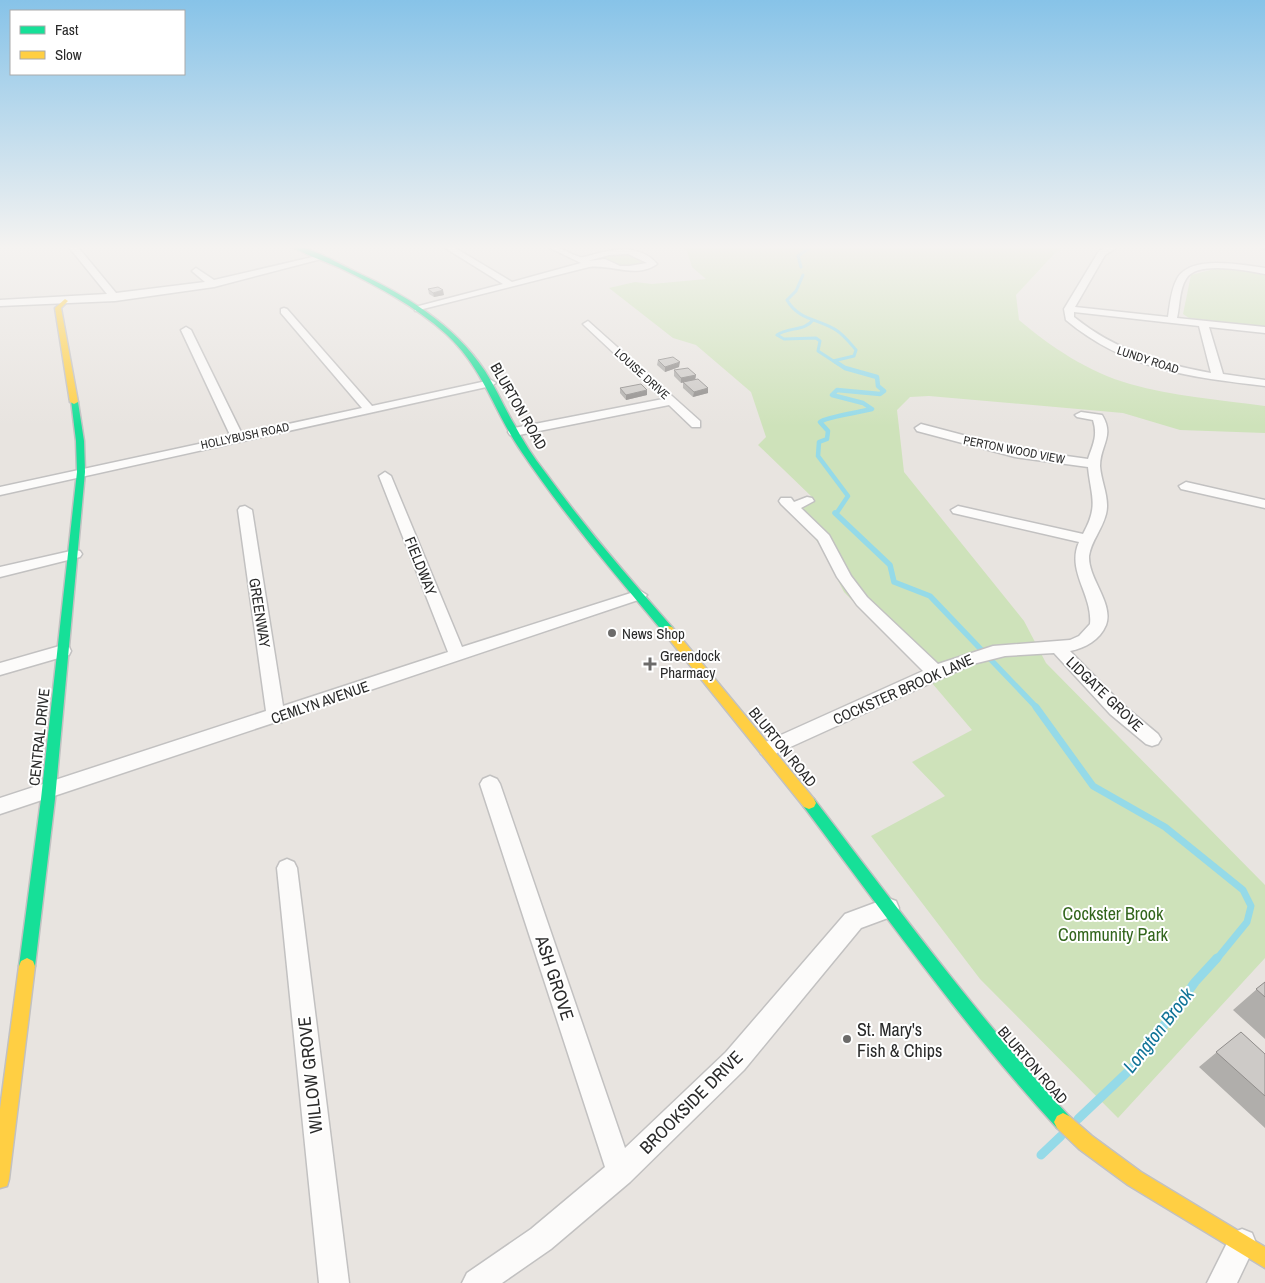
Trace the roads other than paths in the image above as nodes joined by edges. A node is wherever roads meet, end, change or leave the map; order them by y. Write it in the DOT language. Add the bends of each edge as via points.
graph roads {
  1 [pos="60,306"];
  2 [pos="413,306"];
  3 [pos="430,306"];
  4 [pos="1071,306"];
  5 [pos="1175,306"];
  6 [pos="418,309"];
  7 [pos="1069,309"];
  8 [pos="284,311"];
  9 [pos="1172,320"];
  10 [pos="588,324"];
  11 [pos="1203,324"];
  12 [pos="186,330"];
  13 [pos="1265,330"];
  14 [pos="1218,377"];
  15 [pos="490,382"];
  16 [pos="1265,382"];
  17 [pos="671,400"];
  18 [pos="368,408"];
  19 [pos="1081,414"];
  20 [pos="696,424"];
  21 [pos="921,428"];
  22 [pos="514,432"];
  23 [pos="237,437"];
  24 [pos="1094,464"];
  25 [pos="81,472"];
  26 [pos="385,476"];
  27 [pos="1186,486"];
  28 [pos="0,491"];
  29 [pos="807,501"];
  30 [pos="789,504"];
  31 [pos="1265,504"];
  32 [pos="244,510"];
  33 [pos="958,510"];
  34 [pos="1089,540"];
  35 [pos="75,554"];
  36 [pos="0,572"];
  37 [pos="639,595"];
  38 [pos="1058,648"];
  39 [pos="63,651"];
  40 [pos="457,655"];
  41 [pos="0,669"];
  42 [pos="936,672"];
  43 [pos="276,717"];
  44 [pos="1152,739"];
  45 [pos="768,749"];
  46 [pos="490,784"];
  47 [pos="49,790"];
  48 [pos="0,806"];
  49 [pos="287,868"];
  50 [pos="888,908"];
  51 [pos="620,1172"];
  52 [pos="0,1179"];
  53 [pos="1253,1250"];
  54 [pos="334,1283"];
  55 [pos="477,1283"];
  56 [pos="1222,1283"];
  1 -- 25 [label="street, CENTRAL DRIVE" via="80,441"];
  2 -- 6 [label="street, BLURTON ROAD"];
  3 -- 6 [label="street"];
  4 -- 7 [label="street"];
  5 -- 9 [label="street"];
  6 -- 15 [label="street, BLURTON ROAD" via="448,333"];
  7 -- 9 [label="street"];
  7 -- 14 [label="street, LUNDY ROAD" via="1069,318 1081,330 1118,352 1164,367"];
  8 -- 18 [label="street"];
  9 -- 11 [label="street"];
  10 -- 17 [label="street, LOUISE DRIVE"];
  11 -- 13 [label="street"];
  11 -- 14 [label="street"];
  12 -- 23 [label="street"];
  14 -- 16 [label="street, LUNDY ROAD"];
  15 -- 18 [label="street, HOLLYBUSH ROAD"];
  15 -- 22 [label="street, BLURTON ROAD"];
  17 -- 20 [label="street, LOUISE DRIVE"];
  17 -- 22 [label="street"];
  18 -- 23 [label="street, HOLLYBUSH ROAD"];
  19 -- 24 [label="street, COCKSTER BROOK LANE" via="1098,417 1104,430"];
  21 -- 24 [label="street, PERTON WOOD VIEW" via="932,436 1015,453"];
  22 -- 37 [label="street, BLURTON ROAD" via="569,511"];
  23 -- 25 [label="street, HOLLYBUSH ROAD"];
  24 -- 34 [label="street, COCKSTER BROOK LANE" via="1100,511"];
  25 -- 28 [label="street, HOLLYBUSH ROAD"];
  25 -- 35 [label="street, CENTRAL DRIVE"];
  26 -- 40 [label="street, FIELDWAY"];
  27 -- 31 [label="street"];
  29 -- 30 [label="street"];
  30 -- 42 [label="street" via="824,538 844,577 862,601"];
  32 -- 43 [label="street, GREENWAY"];
  33 -- 34 [label="street" via="970,518"];
  34 -- 38 [label="street, COCKSTER BROOK LANE" via="1082,556 1084,573 1100,622 1094,633 1072,646"];
  35 -- 36 [label="street"];
  35 -- 39 [label="street, CENTRAL DRIVE"];
  37 -- 40 [label="street, CEMLYN AVENUE"];
  37 -- 45 [label="street, BLURTON ROAD"];
  38 -- 42 [label="street, COCKSTER BROOK LANE" via="1017,647 995,651"];
  38 -- 44 [label="street, LIDGATE GROVE" via="1116,709"];
  39 -- 41 [label="street"];
  39 -- 47 [label="street, CENTRAL DRIVE"];
  40 -- 43 [label="street, CEMLYN AVENUE"];
  42 -- 45 [label="street, COCKSTER BROOK LANE"];
  43 -- 47 [label="street, CEMLYN AVENUE"];
  45 -- 50 [label="street, BLURTON ROAD"];
  46 -- 51 [label="street, ASH GROVE"];
  47 -- 48 [label="street, CEMLYN AVENUE"];
  47 -- 52 [label="street, CENTRAL DRIVE"];
  49 -- 54 [label="street, WILLOW GROVE"];
  50 -- 51 [label="street, BROOKSIDE DRIVE" via="853,921 735,1061"];
  50 -- 53 [label="street, BLURTON ROAD" via="953,994 1055,1114 1085,1142 1149,1189"];
  51 -- 55 [label="street, BROOKSIDE DRIVE" via="541,1239"];
  53 -- 56 [label="street"];
}
